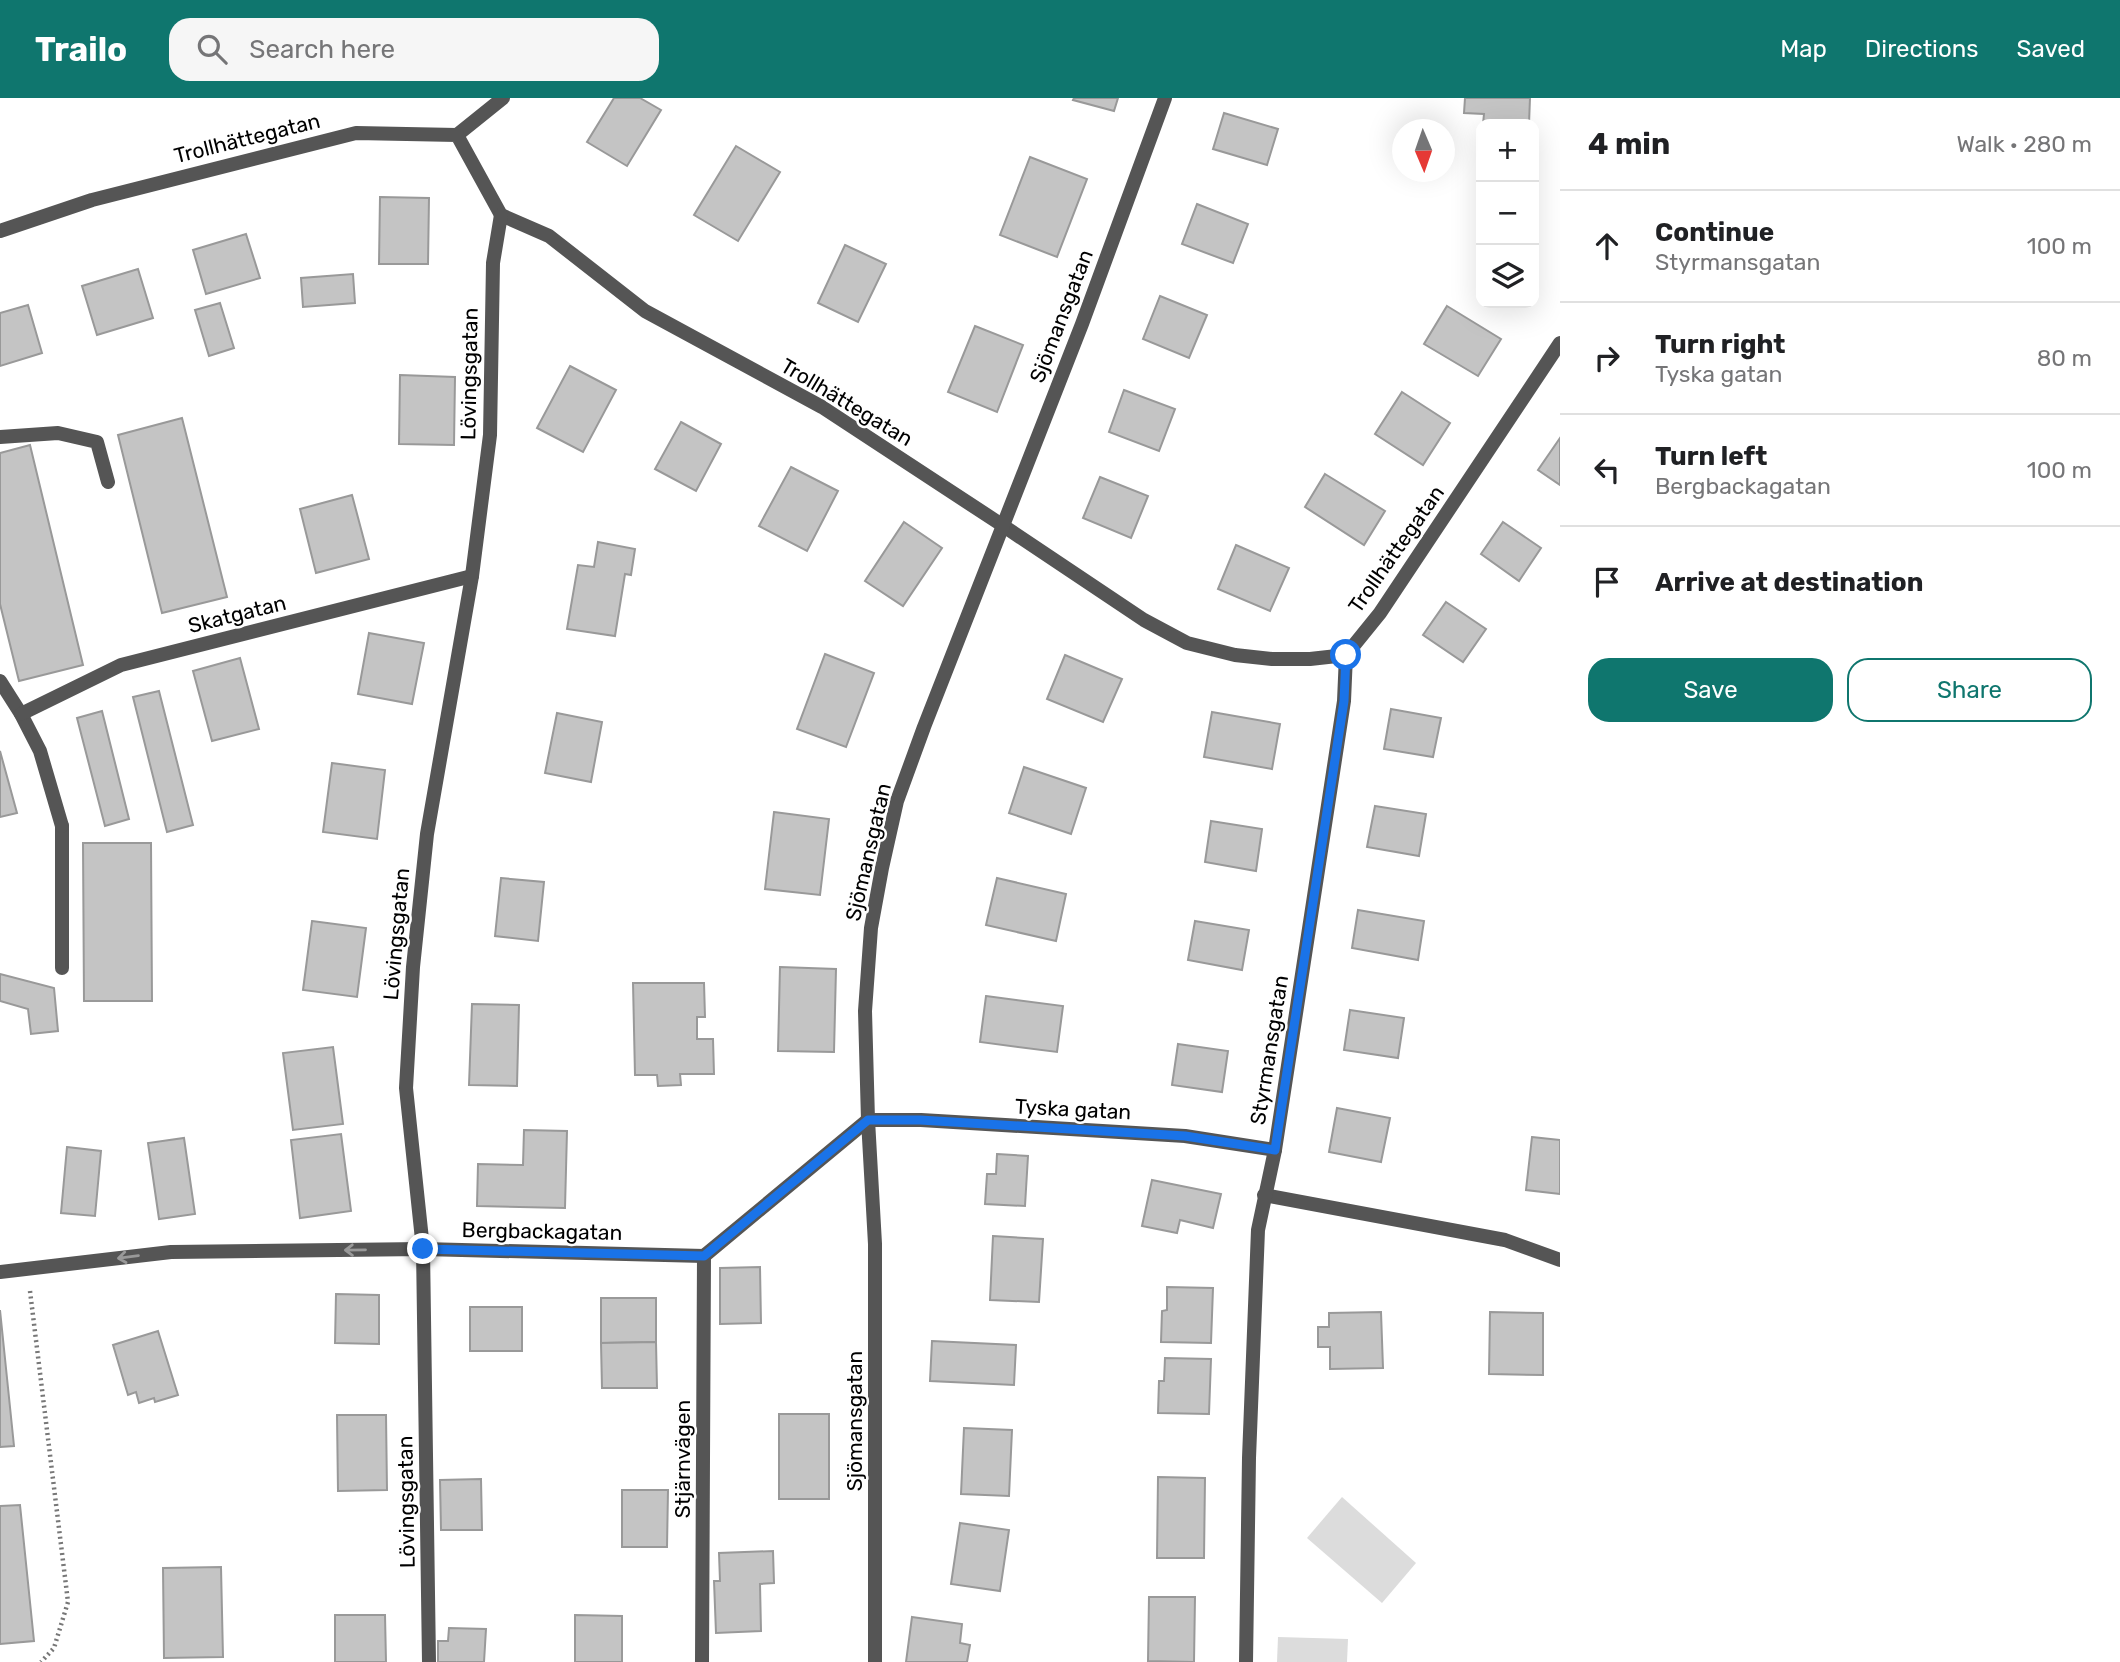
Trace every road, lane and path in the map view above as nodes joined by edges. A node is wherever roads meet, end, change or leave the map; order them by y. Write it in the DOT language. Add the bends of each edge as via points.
graph roads {
  1 [pos="503,98"];
  2 [pos="1165,98"];
  3 [pos="457,135"];
  4 [pos="501,215"];
  5 [pos="0,231"];
  6 [pos="1560,343"];
  7 [pos="0,437"];
  8 [pos="108,482"];
  9 [pos="1002,524"];
  10 [pos="472,576"];
  11 [pos="1346,655"];
  12 [pos="0,681"];
  13 [pos="21,714"];
  14 [pos="62,968"];
  15 [pos="868,1120"];
  16 [pos="1275,1150"];
  17 [pos="1264,1195"];
  18 [pos="423,1249"];
  19 [pos="704,1256"];
  20 [pos="1560,1260"];
  21 [pos="28,1269"];
  22 [pos="0,1272"];
  23 [pos="41,1662"];
  24 [pos="429,1662"];
  25 [pos="702,1662"];
  26 [pos="875,1662"];
  27 [pos="1246,1662"];
  1 -- 3 [label="street"];
  2 -- 9 [label="street, Sjömansgatan"];
  3 -- 4 [label="street"];
  3 -- 5 [label="street, Trollhättegatan" via="356,133 92,200"];
  4 -- 9 [label="street, Trollhättegatan" via="549,236 645,311 822,407"];
  4 -- 10 [label="street, Lövingsgatan" via="492,263 490,435"];
  6 -- 11 [label="street, Trollhättegatan" via="1380,613"];
  7 -- 8 [label="street" via="58,433 97,442"];
  9 -- 11 [label="street, Trollhättegatan" via="1144,621 1187,643 1272,659"];
  9 -- 15 [label="street, Sjömansgatan" via="897,801 871,928 865,1012"];
  10 -- 13 [label="street, Skatgatan" via="121,665"];
  10 -- 18 [label="street, Lövingsgatan" via="427,834 412,967 407,1088"];
  11 -- 16 [label="street, Styrmansgatan" via="1344,701"];
  12 -- 13 [label="street"];
  13 -- 14 [label="street" via="40,751 62,826"];
  15 -- 16 [label="street, Tyska gatan" via="1185,1136"];
  15 -- 19 [label="street"];
  15 -- 26 [label="street, Sjömansgatan" via="874,1244"];
  16 -- 17 [label="street, Styrmansgatan"];
  17 -- 20 [label="street" via="1505,1240"];
  17 -- 27 [label="street, Styrmansgatan" via="1255,1297"];
  18 -- 19 [label="street, Bergbackagatan"];
  18 -- 21 [label="street, Bergbackagatan, one-way" via="171,1252"];
  18 -- 24 [label="street, Lövingsgatan"];
  19 -- 25 [label="street, Stjärnvägen"];
  21 -- 22 [label="street, Bergbackagatan"];
  21 -- 23 [label="path" via="68,1602 54,1648"];
}
